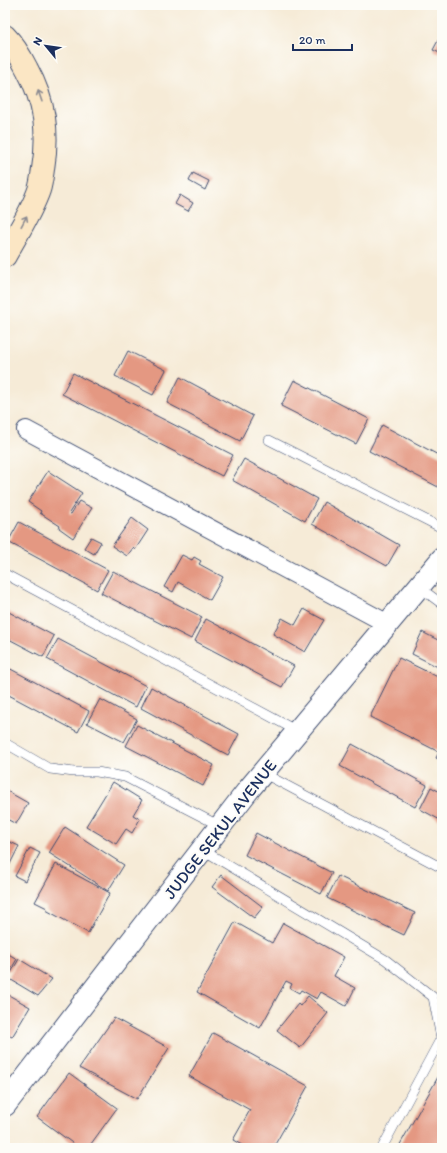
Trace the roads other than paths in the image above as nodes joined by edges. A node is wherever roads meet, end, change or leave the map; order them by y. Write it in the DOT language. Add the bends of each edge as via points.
graph roads {
  1 [pos="5,36"];
  2 [pos="5,256"];
  3 [pos="26,430"];
  4 [pos="269,440"];
  5 [pos="442,528"];
  6 [pos="442,559"];
  7 [pos="5,574"];
  8 [pos="419,587"];
  9 [pos="442,604"];
  10 [pos="388,624"];
  11 [pos="298,732"];
  12 [pos="5,743"];
  13 [pos="263,773"];
  14 [pos="221,826"];
  15 [pos="203,850"];
  16 [pos="442,868"];
  17 [pos="5,1105"];
  18 [pos="382,1148"];
  2 -- 1 [label="main road, one-way" via="39,190 46,137 43,107 35,84 21,57"];
  3 -- 10 [label="street"];
  4 -- 5 [label="lane"];
  6 -- 8 [label="street, JUDGE SEKUL AVENUE"];
  7 -- 11 [label="lane"];
  8 -- 9 [label="lane"];
  8 -- 10 [label="street, JUDGE SEKUL AVENUE"];
  10 -- 11 [label="street, JUDGE SEKUL AVENUE"];
  11 -- 13 [label="street, JUDGE SEKUL AVENUE"];
  12 -- 14 [label="lane" via="50,769 97,772 125,777"];
  13 -- 14 [label="street, JUDGE SEKUL AVENUE"];
  13 -- 16 [label="lane"];
  14 -- 15 [label="street, JUDGE SEKUL AVENUE"];
  15 -- 17 [label="street, JUDGE SEKUL AVENUE"];
  15 -- 18 [label="lane" via="386,960 433,997 441,1038"];
}
